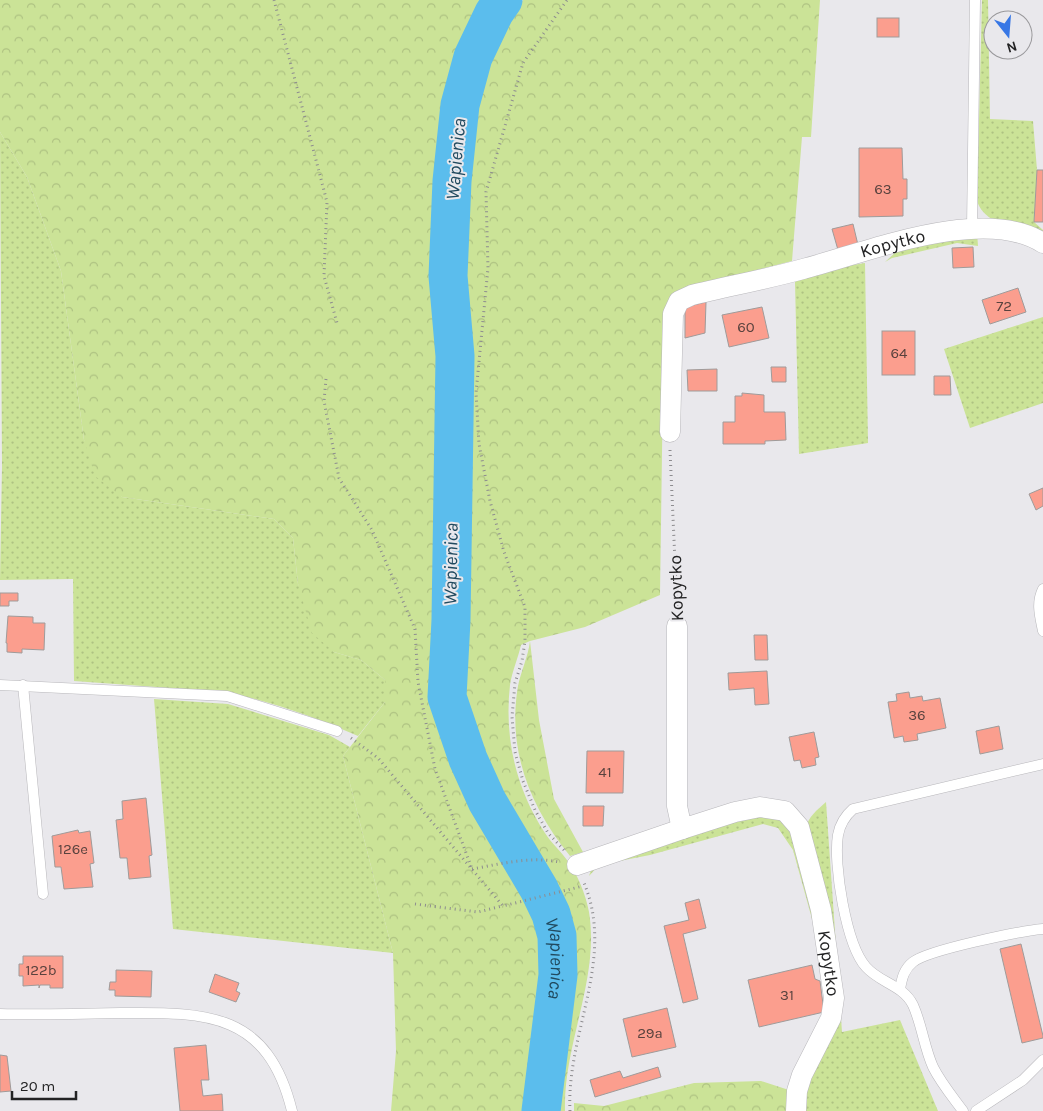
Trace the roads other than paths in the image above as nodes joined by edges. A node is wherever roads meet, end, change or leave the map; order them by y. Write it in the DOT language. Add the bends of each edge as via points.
graph roads {
  1 [pos="975,0"];
  2 [pos="972,228"];
  3 [pos="1043,243"];
  4 [pos="670,432"];
  5 [pos="1043,588"];
  6 [pos="678,626"];
  7 [pos="1043,631"];
  8 [pos="0,685"];
  9 [pos="23,685"];
  10 [pos="336,731"];
  11 [pos="1043,764"];
  12 [pos="682,829"];
  13 [pos="577,865"];
  14 [pos="43,894"];
  15 [pos="1043,929"];
  16 [pos="900,989"];
  17 [pos="0,1014"];
  18 [pos="1043,1060"];
  19 [pos="292,1111"];
  20 [pos="796,1111"];
  21 [pos="963,1111"];
  22 [pos="976,1111"];
  1 -- 2 [label="lane"];
  2 -- 3 [label="street, Kopytko" via="1004,229 1032,236"];
  2 -- 4 [label="street, Kopytko" via="936,233 679,301 673,314"];
  5 -- 7 [label="lane" via="1038,610"];
  6 -- 12 [label="street, Kopytko" via="677,806"];
  8 -- 9 [label="lane"];
  9 -- 10 [label="lane" via="227,696"];
  9 -- 14 [label="lane"];
  11 -- 16 [label="lane" via="864,806 846,815 836,848 851,937 866,966 876,976"];
  12 -- 13 [label="street"];
  12 -- 20 [label="street, Kopytko" via="760,807 785,811 799,827 821,910 834,998 831,1018 802,1075"];
  15 -- 16 [label="lane" via="1023,931 920,958 906,969"];
  16 -- 21 [label="lane" via="913,1005 932,1065"];
  17 -- 19 [label="lane" via="184,1013 229,1023 262,1047 277,1068"];
  18 -- 22 [label="lane" via="1024,1080"];
}
